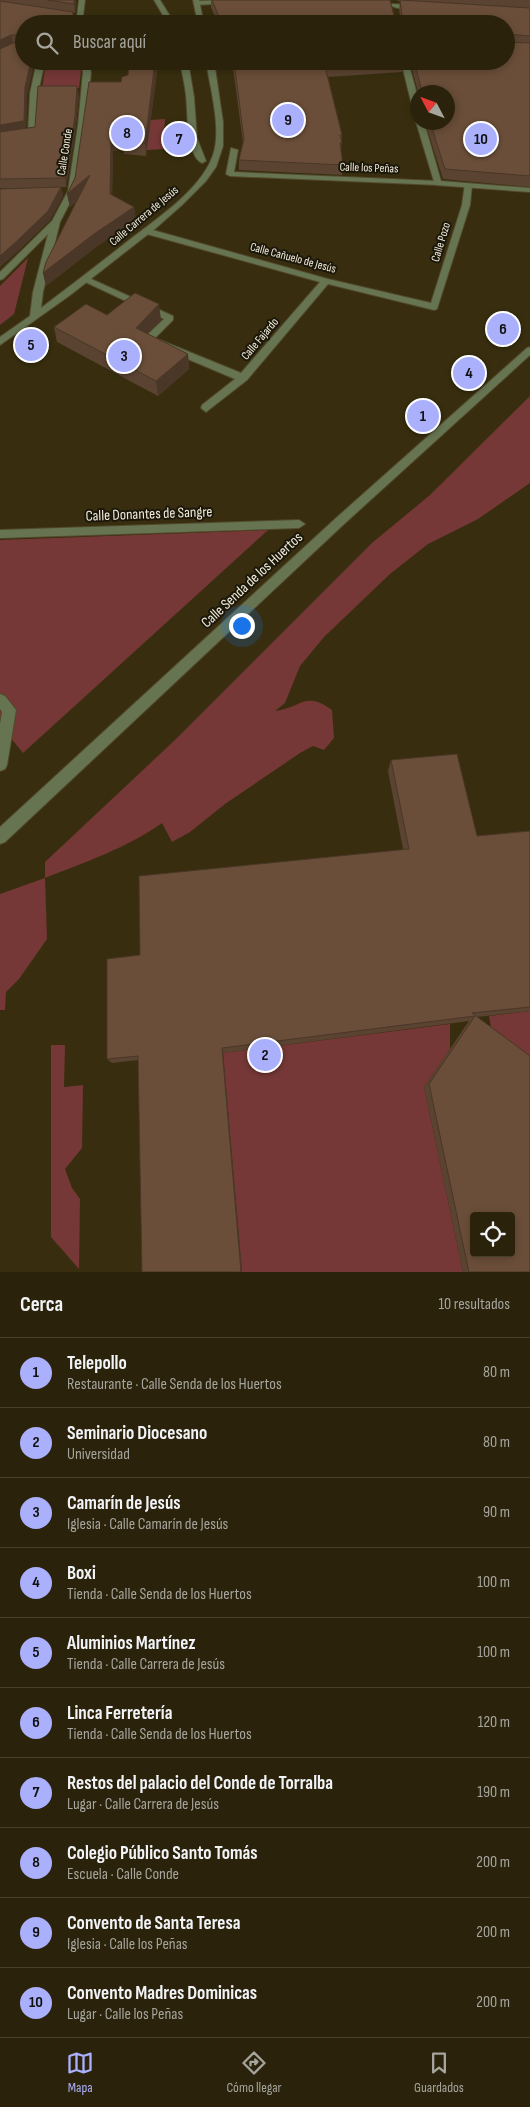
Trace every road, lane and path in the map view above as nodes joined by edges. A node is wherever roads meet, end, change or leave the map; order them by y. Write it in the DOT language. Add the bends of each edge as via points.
graph roads {
  1 [pos="82,0"];
  2 [pos="157,0"];
  3 [pos="196,2"];
  4 [pos="238,2"];
  5 [pos="392,3"];
  6 [pos="420,7"];
  7 [pos="80,15"];
  8 [pos="166,15"];
  9 [pos="199,15"];
  10 [pos="395,15"];
  11 [pos="38,70"];
  12 [pos="86,70"];
  13 [pos="186,70"];
  14 [pos="211,70"];
  15 [pos="406,70"];
  16 [pos="410,85"];
  17 [pos="422,130"];
  18 [pos="0,138"];
  19 [pos="234,150"];
  20 [pos="202,161"];
  21 [pos="438,183"];
  22 [pos="468,185"];
  23 [pos="530,190"];
  24 [pos="56,222"];
  25 [pos="146,231"];
  26 [pos="0,277"];
  27 [pos="86,280"];
  28 [pos="326,281"];
  29 [pos="434,306"];
  30 [pos="35,317"];
  31 [pos="0,342"];
  32 [pos="530,350"];
  33 [pos="243,378"];
  34 [pos="206,408"];
  35 [pos="299,524"];
  36 [pos="0,534"];
  37 [pos="0,700"];
  38 [pos="0,765"];
  39 [pos="0,837"];
  1 -- 7 [label="street"];
  2 -- 8 [label="street"];
  3 -- 4 [label="street"];
  3 -- 9 [label="street"];
  5 -- 6 [label="street"];
  5 -- 10 [label="street"];
  11 -- 18 [label="street" via="32,134"];
  12 -- 24 [label="street, Calle Conde" via="82,125 67,191"];
  13 -- 20 [label="street" via="193,138"];
  14 -- 25 [label="street, Calle Carrera de Jesús" via="219,136 218,155 211,170 188,195"];
  15 -- 16 [label="street"];
  17 -- 21 [label="street"];
  19 -- 21 [label="street, Calle los Peñas" via="230,174"];
  21 -- 22 [label="street, Calle los Peñas"];
  22 -- 23 [label="street, Calle los Peñas"];
  22 -- 29 [label="street, Calle Pozo" via="466,205"];
  24 -- 26 [label="street, Calle Conde"];
  24 -- 30 [label="street"];
  25 -- 27 [label="street, Calle Carrera de Jesús"];
  25 -- 28 [label="street, Calle Cañuelo de Jesús"];
  27 -- 30 [label="street, Calle Carrera de Jesús"];
  27 -- 33 [label="street" via="170,318 148,339"];
  28 -- 29 [label="street, Calle Cañuelo de Jesús"];
  28 -- 33 [label="street, Calle Fajardo"];
  30 -- 31 [label="street, Calle Carrera de Jesús"];
  32 -- 39 [label="street, Calle Senda de los Huertos" via="339,522"];
  33 -- 34 [label="street, Calle Fajardo"];
  35 -- 36 [label="street, Calle Donantes de Sangre"];
  37 -- 38 [label="street" via="10,710"];
}
